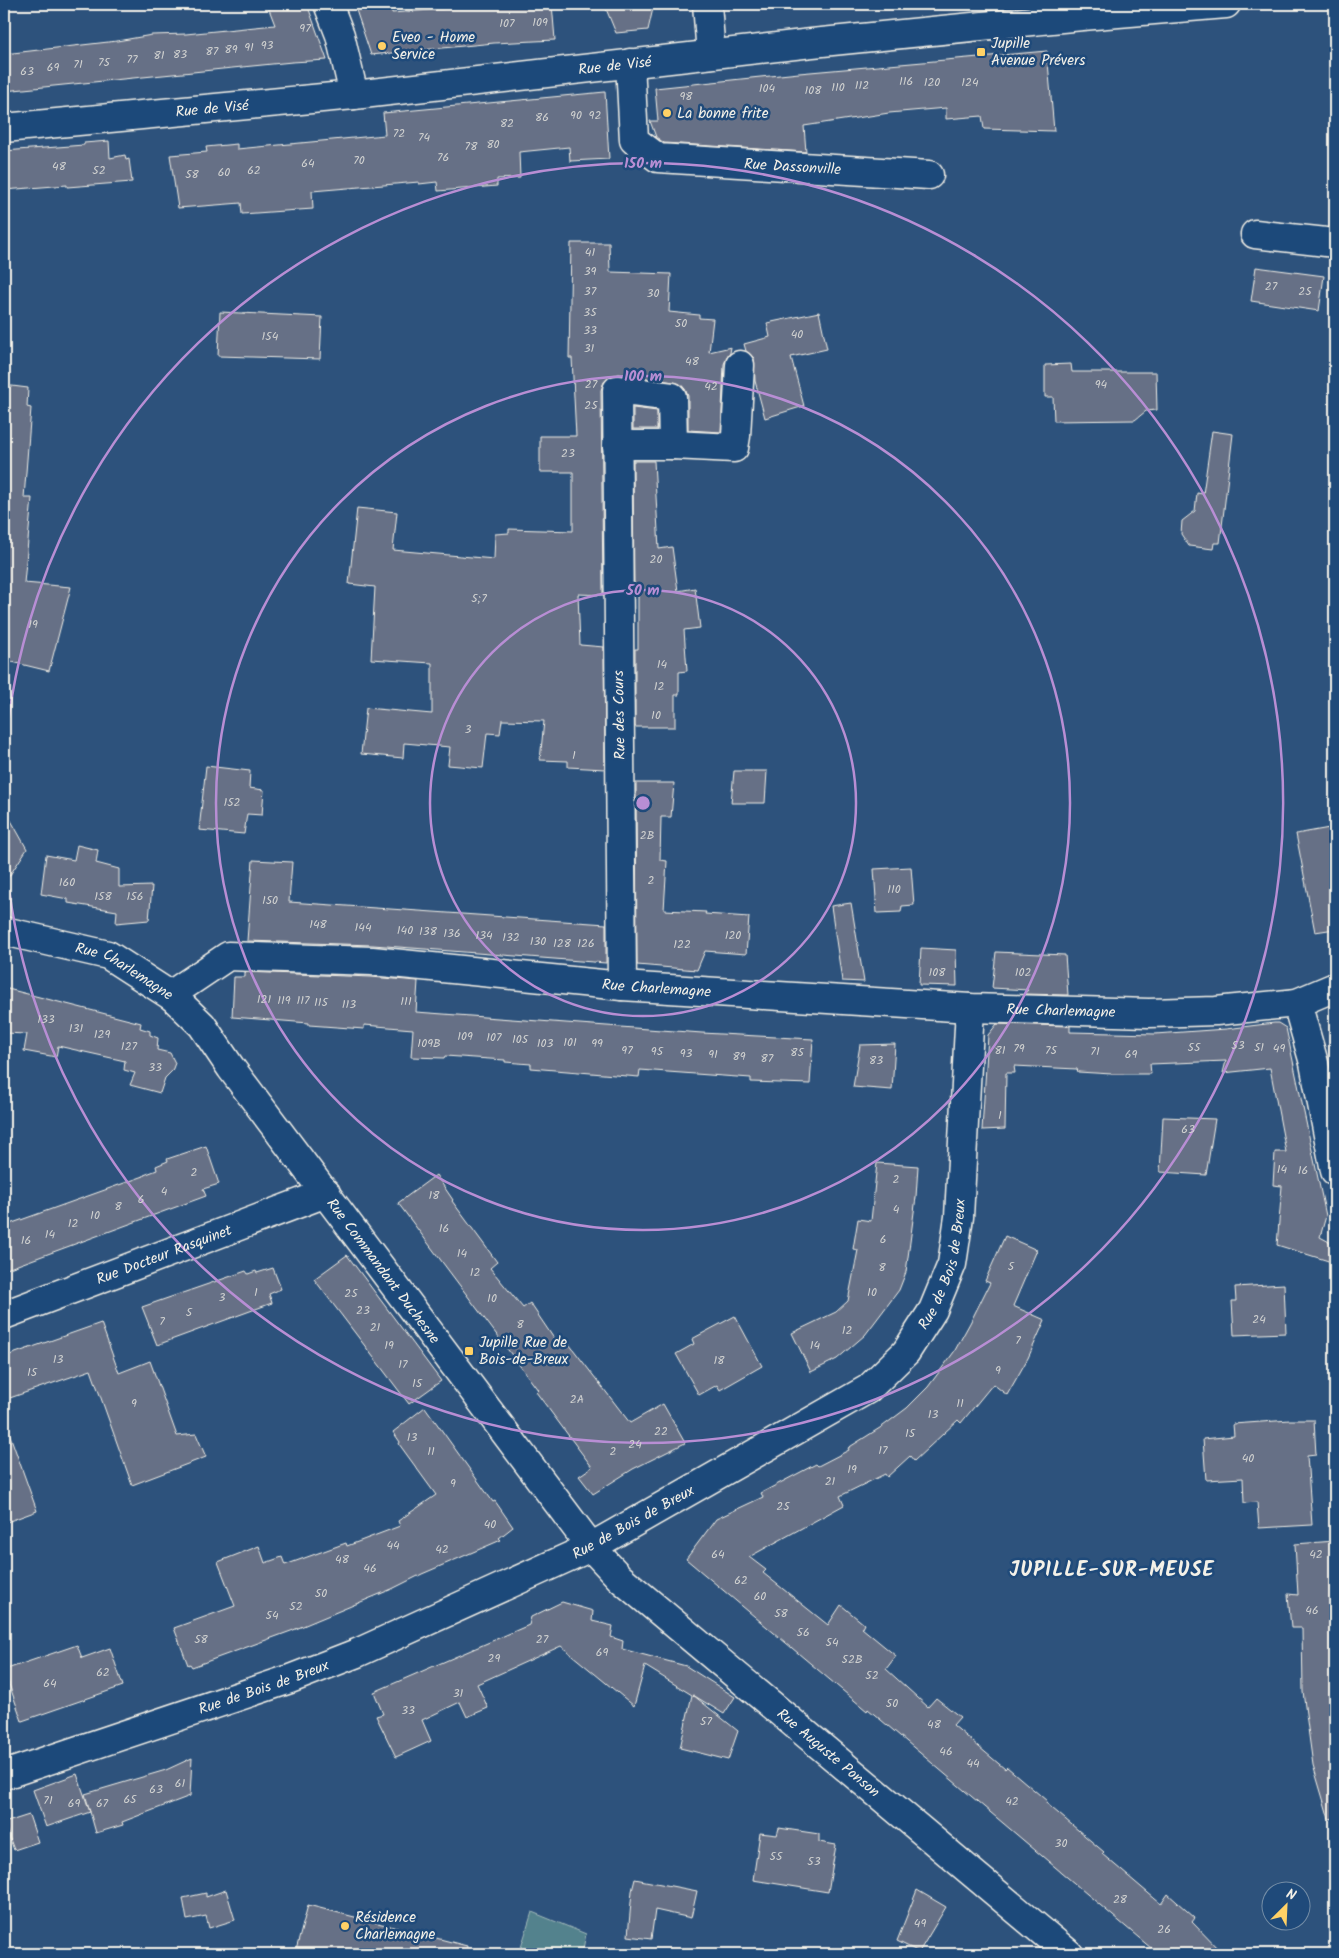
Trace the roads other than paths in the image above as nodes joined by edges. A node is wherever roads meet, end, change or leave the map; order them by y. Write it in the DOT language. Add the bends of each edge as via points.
graph roads {
  1 [pos="328,4"];
  2 [pos="707,4"];
  3 [pos="1226,4"];
  4 [pos="711,54"];
  5 [pos="630,63"];
  6 [pos="354,95"];
  7 [pos="4,128"];
  8 [pos="929,175"];
  9 [pos="1255,234"];
  10 [pos="1335,243"];
  11 [pos="740,364"];
  12 [pos="616,445"];
  13 [pos="673,445"];
  14 [pos="4,931"];
  15 [pos="622,986"];
  16 [pos="1335,987"];
  17 [pos="173,997"];
  18 [pos="1297,1003"];
  19 [pos="970,1008"];
  20 [pos="1335,1171"];
  21 [pos="326,1193"];
  22 [pos="4,1315"];
  23 [pos="591,1547"];
  24 [pos="4,1774"];
  25 [pos="1069,1954"];
  1 -- 6 [label="street" via="340,35"];
  2 -- 4 [label="street"];
  3 -- 4 [label="street, Rue de Visé"];
  4 -- 5 [label="street, Rue de Visé"];
  5 -- 6 [label="street, Rue de Visé"];
  5 -- 8 [label="street, Rue Dassonville" via="634,140 658,158"];
  6 -- 7 [label="street, Rue de Visé"];
  9 -- 10 [label="street"];
  11 -- 13 [label="street" via="734,448"];
  12 -- 13 [label="street"];
  12 -- 13 [label="street, Rue des Cours" via="617,390 672,397"];
  12 -- 15 [label="street, Rue des Cours"];
  14 -- 17 [label="street, Rue Charlemagne" via="108,955"];
  15 -- 17 [label="street, Rue Charlemagne" via="372,961 228,956 179,989"];
  15 -- 19 [label="street, Rue Charlemagne"];
  16 -- 18 [label="street, Rue Charlemagne"];
  17 -- 21 [label="street, Rue Commandant Duchesne" via="202,1025"];
  18 -- 19 [label="street, Rue Charlemagne" via="1216,1011 1149,1013"];
  18 -- 20 [label="street" via="1314,1062"];
  19 -- 23 [label="street, Rue de Bois de Breux" via="959,1218 952,1264 934,1310 906,1352 868,1389"];
  21 -- 22 [label="street, Rue Docteur Rasquinet"];
  21 -- 23 [label="street, Rue Commandant Duchesne"];
  23 -- 24 [label="street, Rue de Bois de Breux" via="357,1653 290,1679"];
  23 -- 25 [label="street, Rue Auguste Ponson" via="620,1578"];
}
